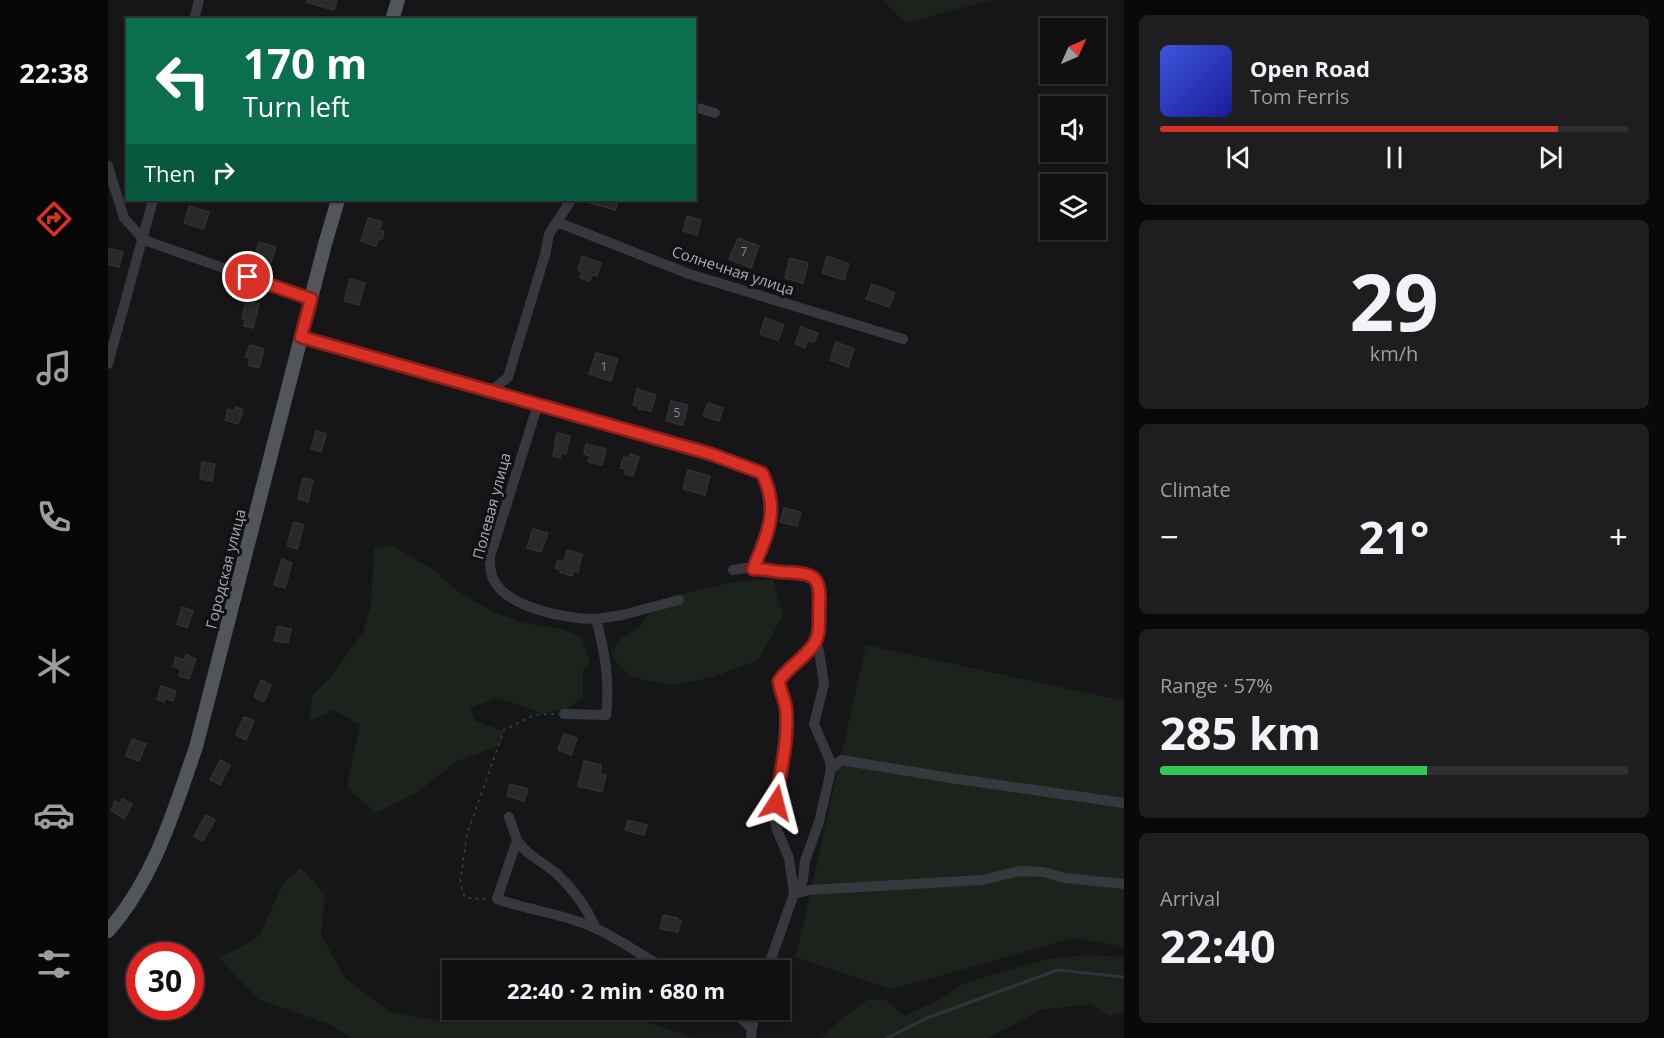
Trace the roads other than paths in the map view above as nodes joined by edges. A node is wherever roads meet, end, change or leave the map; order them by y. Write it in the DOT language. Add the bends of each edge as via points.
graph roads {
  1 [pos="199,0"];
  2 [pos="398,0"];
  3 [pos="194,18"];
  4 [pos="393,18"];
  5 [pos="696,108"];
  6 [pos="715,113"];
  7 [pos="108,166"];
  8 [pos="153,201"];
  9 [pos="338,201"];
  10 [pos="570,201"];
  11 [pos="557,222"];
  12 [pos="144,240"];
  13 [pos="311,299"];
  14 [pos="301,337"];
  15 [pos="903,339"];
  16 [pos="108,364"];
  17 [pos="490,392"];
  18 [pos="538,405"];
  19 [pos="753,569"];
  20 [pos="733,570"];
  21 [pos="679,600"];
  22 [pos="596,619"];
  23 [pos="816,642"];
  24 [pos="564,714"];
  25 [pos="831,770"];
  26 [pos="1124,803"];
  27 [pos="509,817"];
  28 [pos="517,840"];
  29 [pos="1124,884"];
  30 [pos="794,894"];
  31 [pos="596,929"];
  32 [pos="108,931"];
  33 [pos="650,960"];
  34 [pos="771,960"];
  35 [pos="741,1020"];
  36 [pos="752,1034"];
  1 -- 3 [label="street"];
  2 -- 4 [label="main road"];
  5 -- 6 [label="street"];
  7 -- 12 [label="street" via="124,218"];
  8 -- 12 [label="street"];
  9 -- 13 [label="main road, Городская улица"];
  10 -- 11 [label="street"];
  11 -- 15 [label="street, Солнечная улица" via="689,274"];
  11 -- 17 [label="street" via="549,234 508,376"];
  12 -- 13 [label="street"];
  12 -- 16 [label="street"];
  13 -- 14 [label="main road, Городская улица"];
  14 -- 17 [label="street"];
  14 -- 32 [label="main road, Городская улица" via="196,747 152,866"];
  17 -- 18 [label="street"];
  18 -- 19 [label="street" via="711,454 762,473 772,510 771,523"];
  18 -- 22 [label="street, Полевая улица" via="490,569 495,584 524,605 578,619"];
  19 -- 20 [label="street"];
  19 -- 23 [label="street" via="808,574 816,580 821,598"];
  21 -- 22 [label="street, Полевая улица"];
  22 -- 24 [label="street" via="606,656 606,715"];
  23 -- 25 [label="street" via="825,684 814,724"];
  23 -- 30 [label="street" via="779,681 786,708 784,754 774,817 789,858"];
  25 -- 26 [label="street" via="841,760"];
  25 -- 30 [label="street" via="803,880"];
  27 -- 28 [label="street"];
  28 -- 31 [label="street" via="523,850 556,873 582,901"];
  28 -- 31 [label="street" via="497,899"];
  29 -- 30 [label="street" via="1020,871 982,879"];
  30 -- 34 [label="street"];
  31 -- 33 [label="street"];
  35 -- 36 [label="street"];
}
